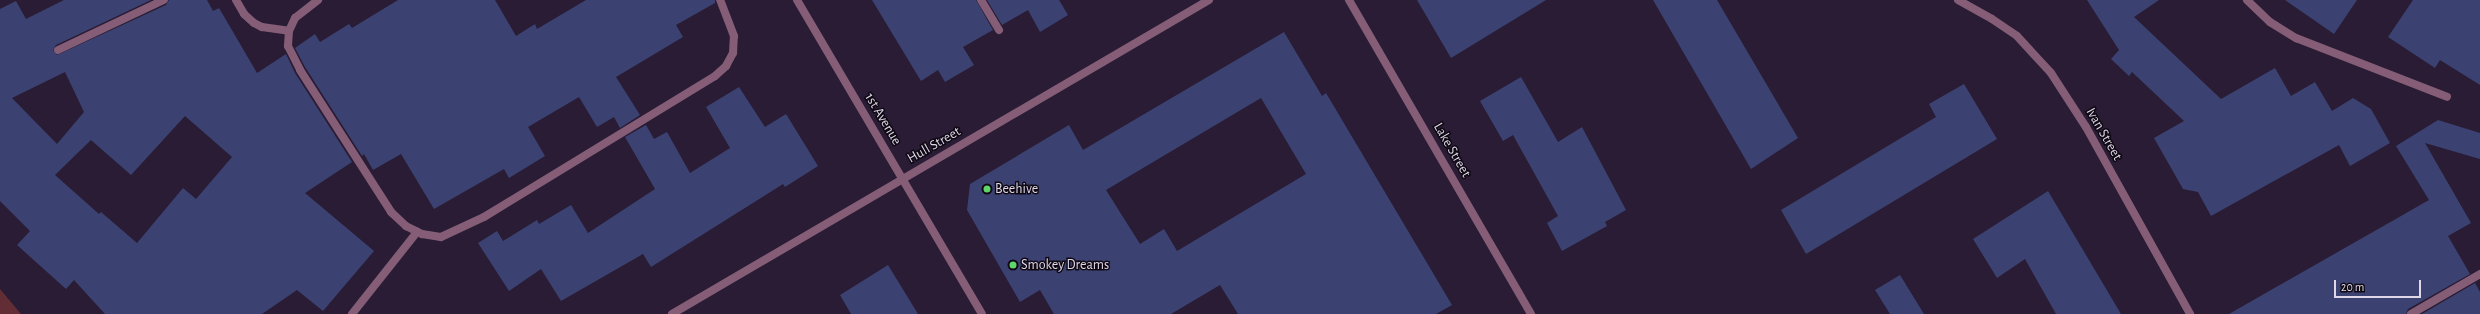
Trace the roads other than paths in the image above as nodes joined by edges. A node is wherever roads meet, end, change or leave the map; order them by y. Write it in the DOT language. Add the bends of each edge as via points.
graph roads {
  1 [pos="164,0"];
  2 [pos="236,0"];
  3 [pos="318,0"];
  4 [pos="720,0"];
  5 [pos="797,0"];
  6 [pos="981,0"];
  7 [pos="1209,0"];
  8 [pos="1349,0"];
  9 [pos="1958,0"];
  10 [pos="2247,0"];
  11 [pos="999,30"];
  12 [pos="289,31"];
  13 [pos="58,50"];
  14 [pos="2448,97"];
  15 [pos="903,178"];
  16 [pos="417,232"];
  17 [pos="2480,274"];
  18 [pos="352,314"];
  19 [pos="672,314"];
  20 [pos="982,314"];
  21 [pos="1531,314"];
  22 [pos="2190,314"];
  23 [pos="2411,314"];
  1 -- 13 [label="street"];
  2 -- 12 [label="street" via="254,24"];
  3 -- 12 [label="street" via="295,18"];
  4 -- 16 [label="street" via="734,36 733,53 726,66 715,76 484,217 441,237"];
  5 -- 15 [label="street, 1st Avenue"];
  6 -- 11 [label="street"];
  7 -- 15 [label="street, Hull Street"];
  8 -- 21 [label="street, Lake Street"];
  9 -- 22 [label="street, Ivan Street" via="2017,36 2051,73 2086,127"];
  10 -- 14 [label="street" via="2270,22 2296,38"];
  12 -- 16 [label="street" via="288,46 300,70 391,212"];
  15 -- 19 [label="street, Hull Street"];
  15 -- 20 [label="street, 1st Avenue"];
  16 -- 18 [label="street"];
  17 -- 23 [label="street"];
}
